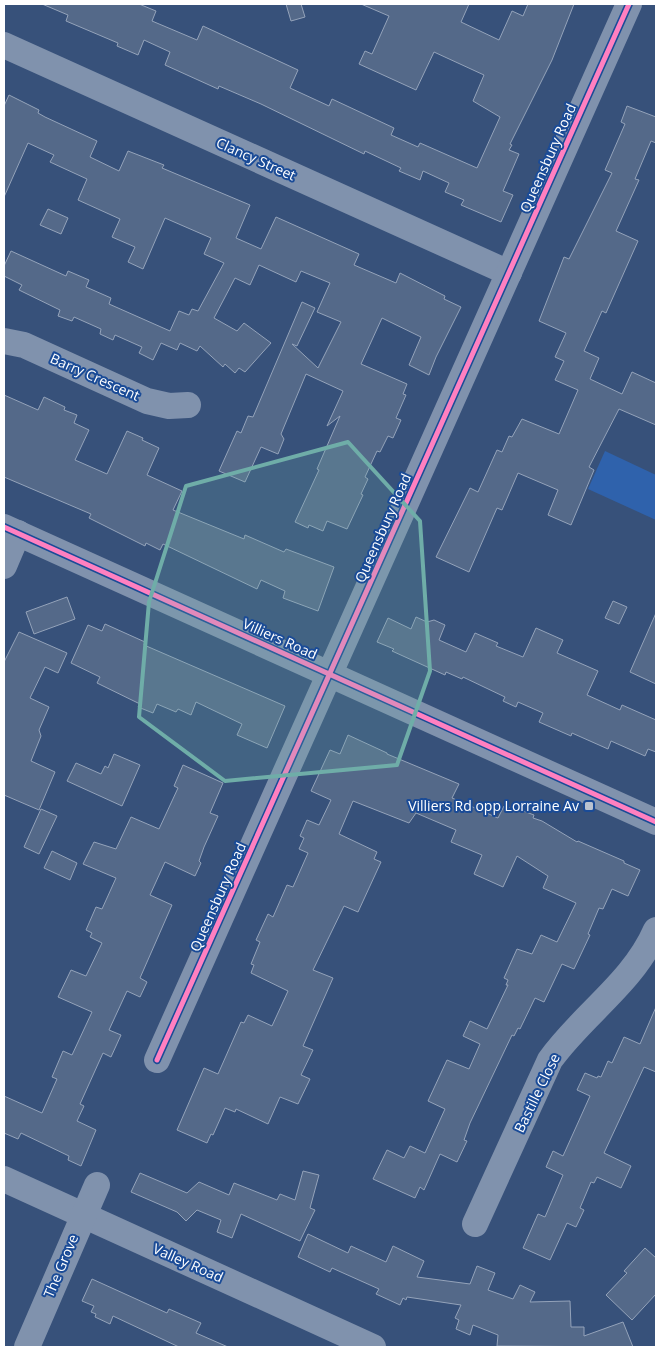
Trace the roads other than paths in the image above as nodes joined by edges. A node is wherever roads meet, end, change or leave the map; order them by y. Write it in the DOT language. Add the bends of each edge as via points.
graph roads {
  1 [pos="629,4"];
  2 [pos="4,45"];
  3 [pos="509,273"];
  4 [pos="4,341"];
  5 [pos="188,405"];
  6 [pos="11,530"];
  7 [pos="4,566"];
  8 [pos="330,674"];
  9 [pos="656,822"];
  10 [pos="656,930"];
  11 [pos="157,1060"];
  12 [pos="4,1179"];
  13 [pos="97,1185"];
  14 [pos="83,1216"];
  15 [pos="476,1224"];
  16 [pos="27,1347"];
  17 [pos="373,1347"];
  1 -- 3 [label="street, Queensbury Road"];
  2 -- 3 [label="street, Clancy Street"];
  3 -- 8 [label="street, Queensbury Road"];
  4 -- 5 [label="street, Barry Crescent" via="24,345 147,401 169,406"];
  6 -- 7 [label="street"];
  6 -- 8 [label="street, Villiers Road"];
  8 -- 9 [label="street, Villiers Road"];
  8 -- 11 [label="street, Queensbury Road"];
  10 -- 15 [label="street, Bastille Close" via="636,966 550,1060"];
  12 -- 14 [label="street, Valley Road"];
  13 -- 14 [label="street, The Grove"];
  14 -- 16 [label="street, The Grove"];
  14 -- 17 [label="street, Valley Road"];
}
